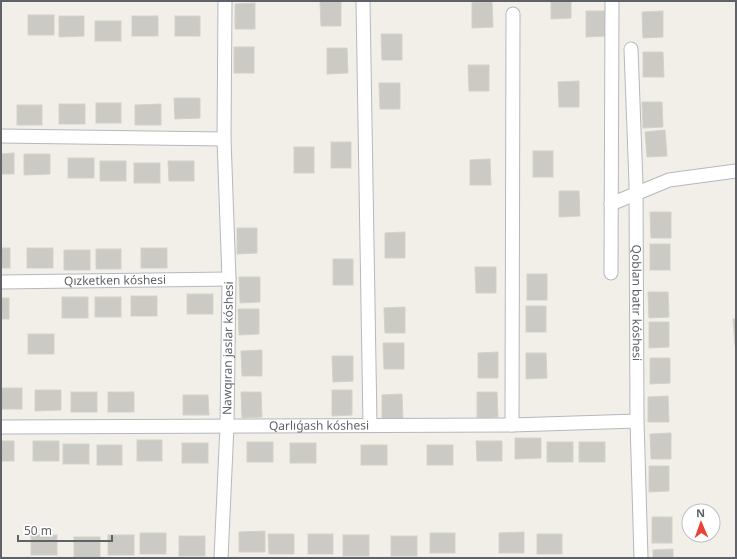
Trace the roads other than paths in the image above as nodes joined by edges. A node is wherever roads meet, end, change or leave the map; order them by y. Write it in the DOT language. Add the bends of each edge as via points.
graph roads {
  1 [pos="225,1"];
  2 [pos="363,1"];
  3 [pos="612,1"];
  4 [pos="513,14"];
  5 [pos="631,49"];
  6 [pos="1,136"];
  7 [pos="224,139"];
  8 [pos="736,171"];
  9 [pos="636,194"];
  10 [pos="611,204"];
  11 [pos="610,273"];
  12 [pos="229,279"];
  13 [pos="1,282"];
  14 [pos="637,421"];
  15 [pos="370,425"];
  16 [pos="512,425"];
  17 [pos="227,426"];
  18 [pos="1,427"];
  19 [pos="221,558"];
  20 [pos="641,558"];
  1 -- 7 [label="street, Nawqıran jaslar kóshesi"];
  2 -- 15 [label="street"];
  3 -- 10 [label="street"];
  4 -- 16 [label="street"];
  5 -- 9 [label="street, Qoblan batır kóshesi"];
  6 -- 7 [label="street"];
  7 -- 12 [label="street, Nawqıran jaslar kóshesi"];
  8 -- 9 [label="street" via="669,180"];
  9 -- 10 [label="street"];
  9 -- 14 [label="street, Qoblan batır kóshesi"];
  10 -- 11 [label="street"];
  12 -- 13 [label="street, Qızketken kóshesi"];
  12 -- 17 [label="street, Nawqıran jaslar kóshesi"];
  14 -- 16 [label="street, Qarlıǵash kóshesi"];
  14 -- 20 [label="street, Qoblan batır kóshesi"];
  15 -- 16 [label="street, Qarlıǵash kóshesi"];
  15 -- 17 [label="street, Qarlıǵash kóshesi"];
  17 -- 18 [label="street, Qarlıǵash kóshesi"];
  17 -- 19 [label="street, Nawqıran jaslar kóshesi"];
}
